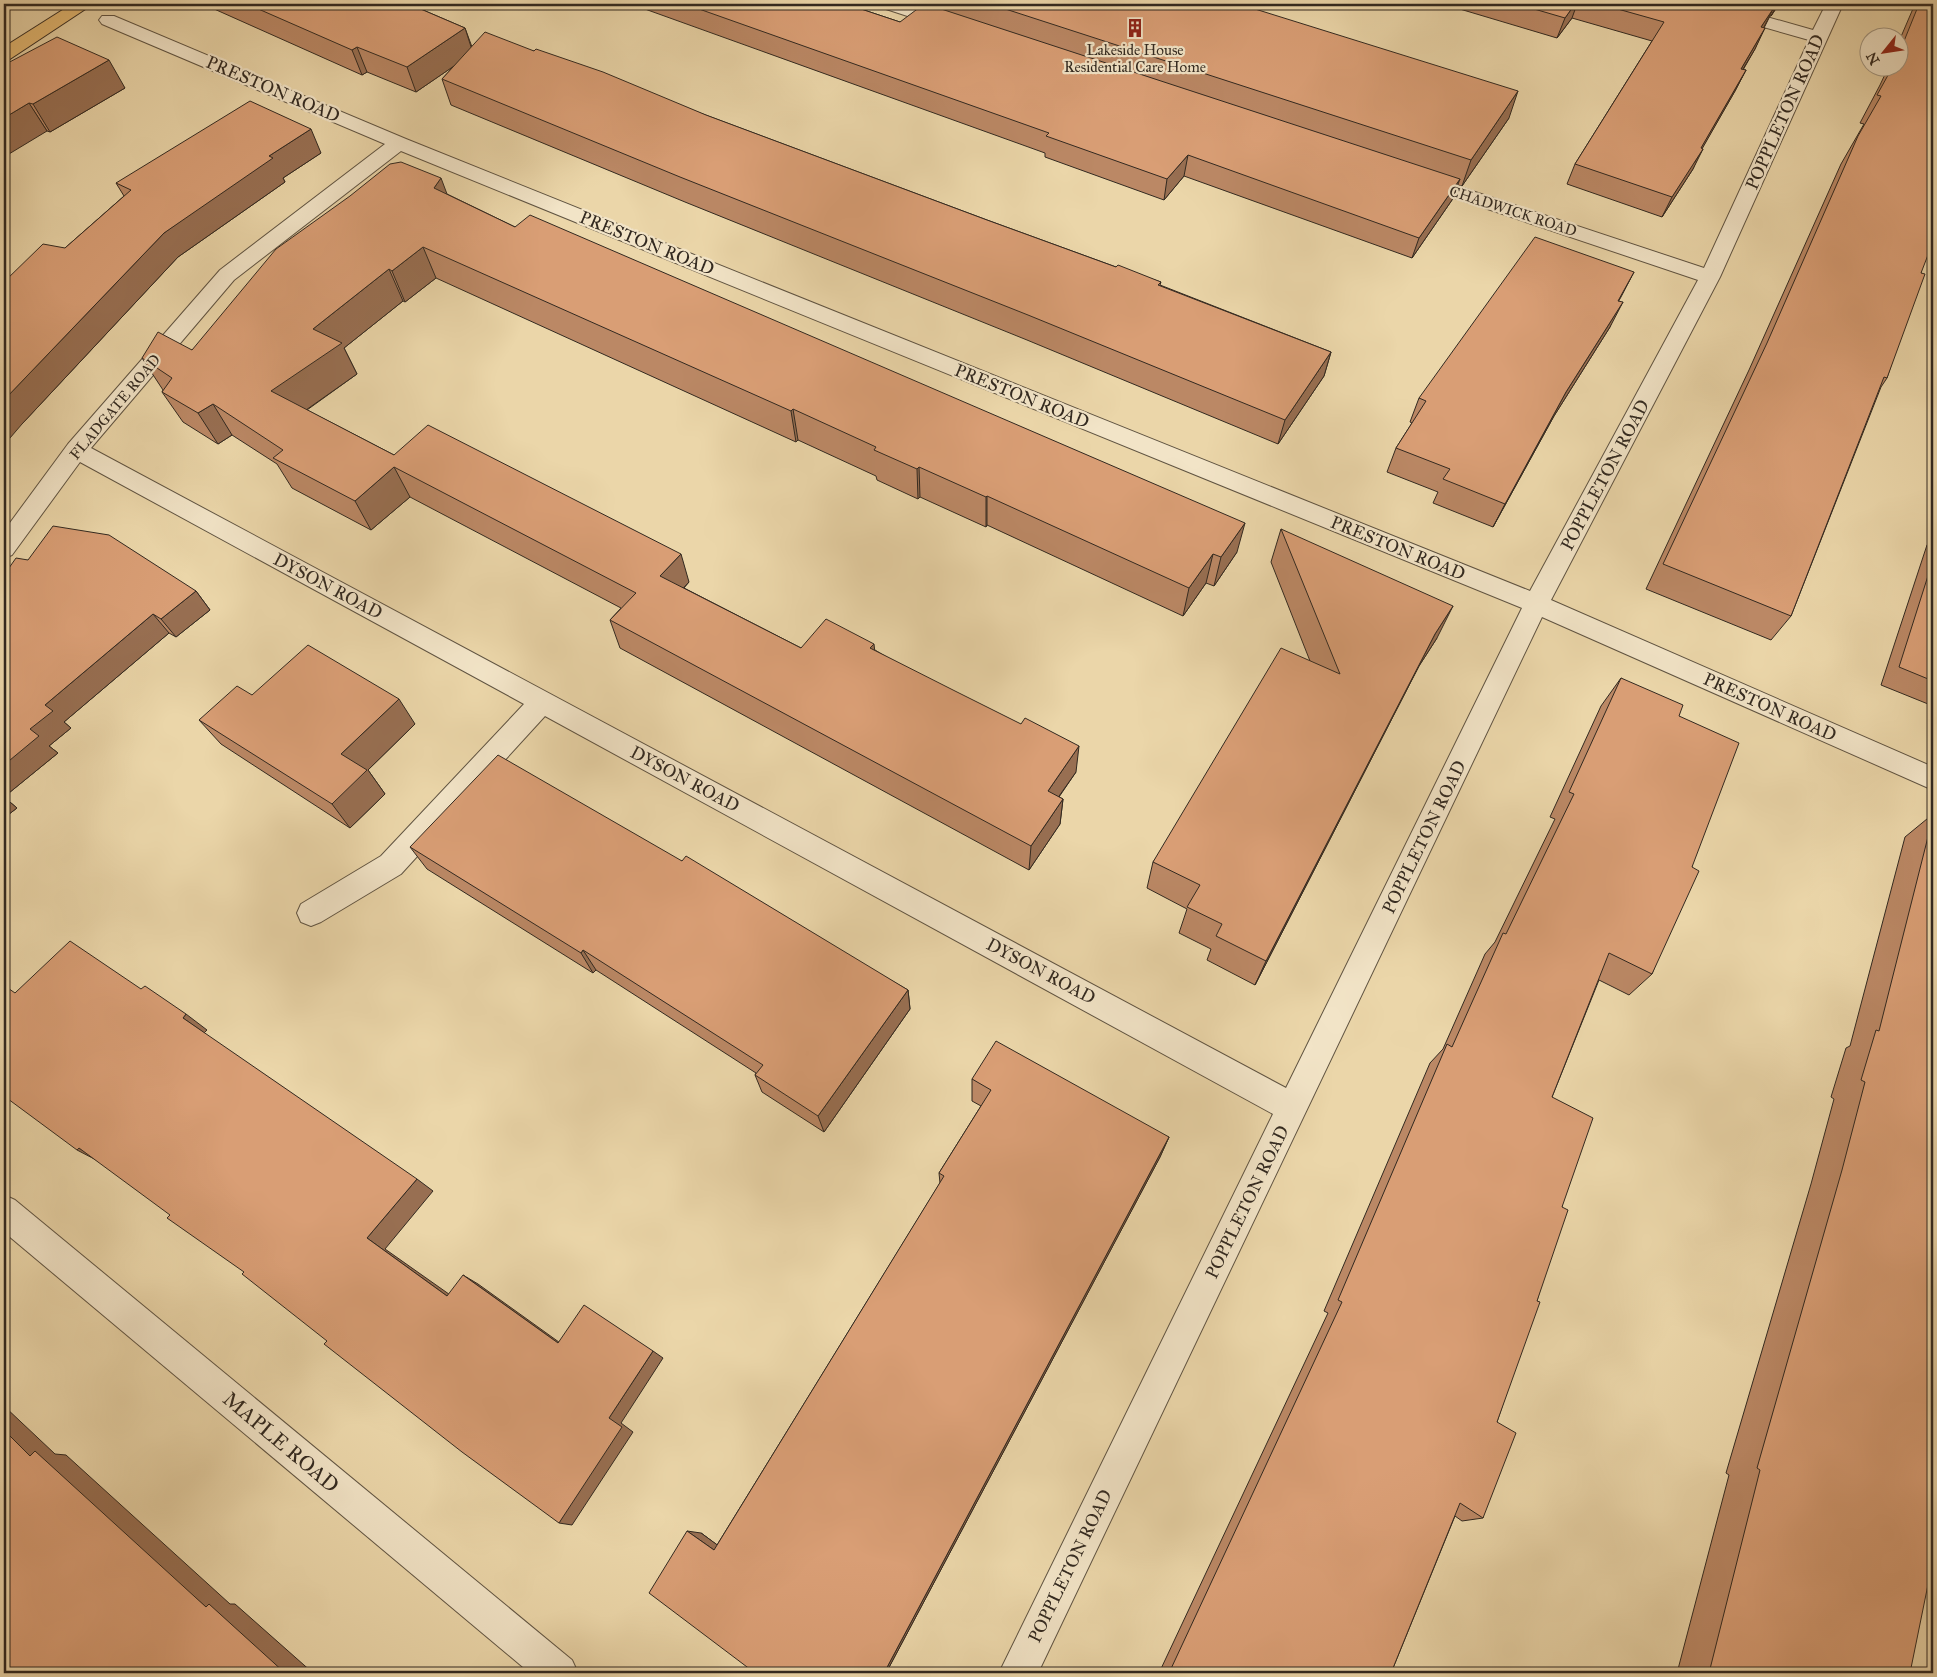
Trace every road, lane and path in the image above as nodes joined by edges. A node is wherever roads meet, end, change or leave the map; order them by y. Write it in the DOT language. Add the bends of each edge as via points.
graph roads {
  1 [pos="84,4"];
  2 [pos="1703,4"];
  3 [pos="1834,4"];
  4 [pos="897,5"];
  5 [pos="108,20"];
  6 [pos="965,29"];
  7 [pos="1819,37"];
  8 [pos="4,55"];
  9 [pos="399,143"];
  10 [pos="1399,173"];
  11 [pos="1710,277"];
  12 [pos="76,450"];
  13 [pos="4,549"];
  14 [pos="1536,604"];
  15 [pos="542,702"];
  16 [pos="1933,779"];
  17 [pos="311,914"];
  18 [pos="1293,1108"];
  19 [pos="4,1211"];
  20 [pos="559,1673"];
  21 [pos="1018,1673"];
  1 -- 8 [label="main road"];
  2 -- 7 [label="street"];
  3 -- 7 [label="street, POPPLETON ROAD"];
  4 -- 6 [label="street"];
  5 -- 9 [label="street, PRESTON ROAD"];
  7 -- 11 [label="street, POPPLETON ROAD"];
  9 -- 12 [label="street, FLADGATE ROAD" via="228,275"];
  9 -- 14 [label="street, PRESTON ROAD"];
  10 -- 11 [label="street, CHADWICK ROAD"];
  11 -- 14 [label="street, POPPLETON ROAD"];
  12 -- 13 [label="street, FLADGATE ROAD"];
  12 -- 15 [label="street, DYSON ROAD"];
  14 -- 16 [label="street, PRESTON ROAD"];
  14 -- 18 [label="street, POPPLETON ROAD"];
  15 -- 17 [label="street" via="391,865"];
  15 -- 18 [label="street, DYSON ROAD"];
  18 -- 21 [label="street, POPPLETON ROAD"];
  19 -- 20 [label="street, MAPLE ROAD"];
}
